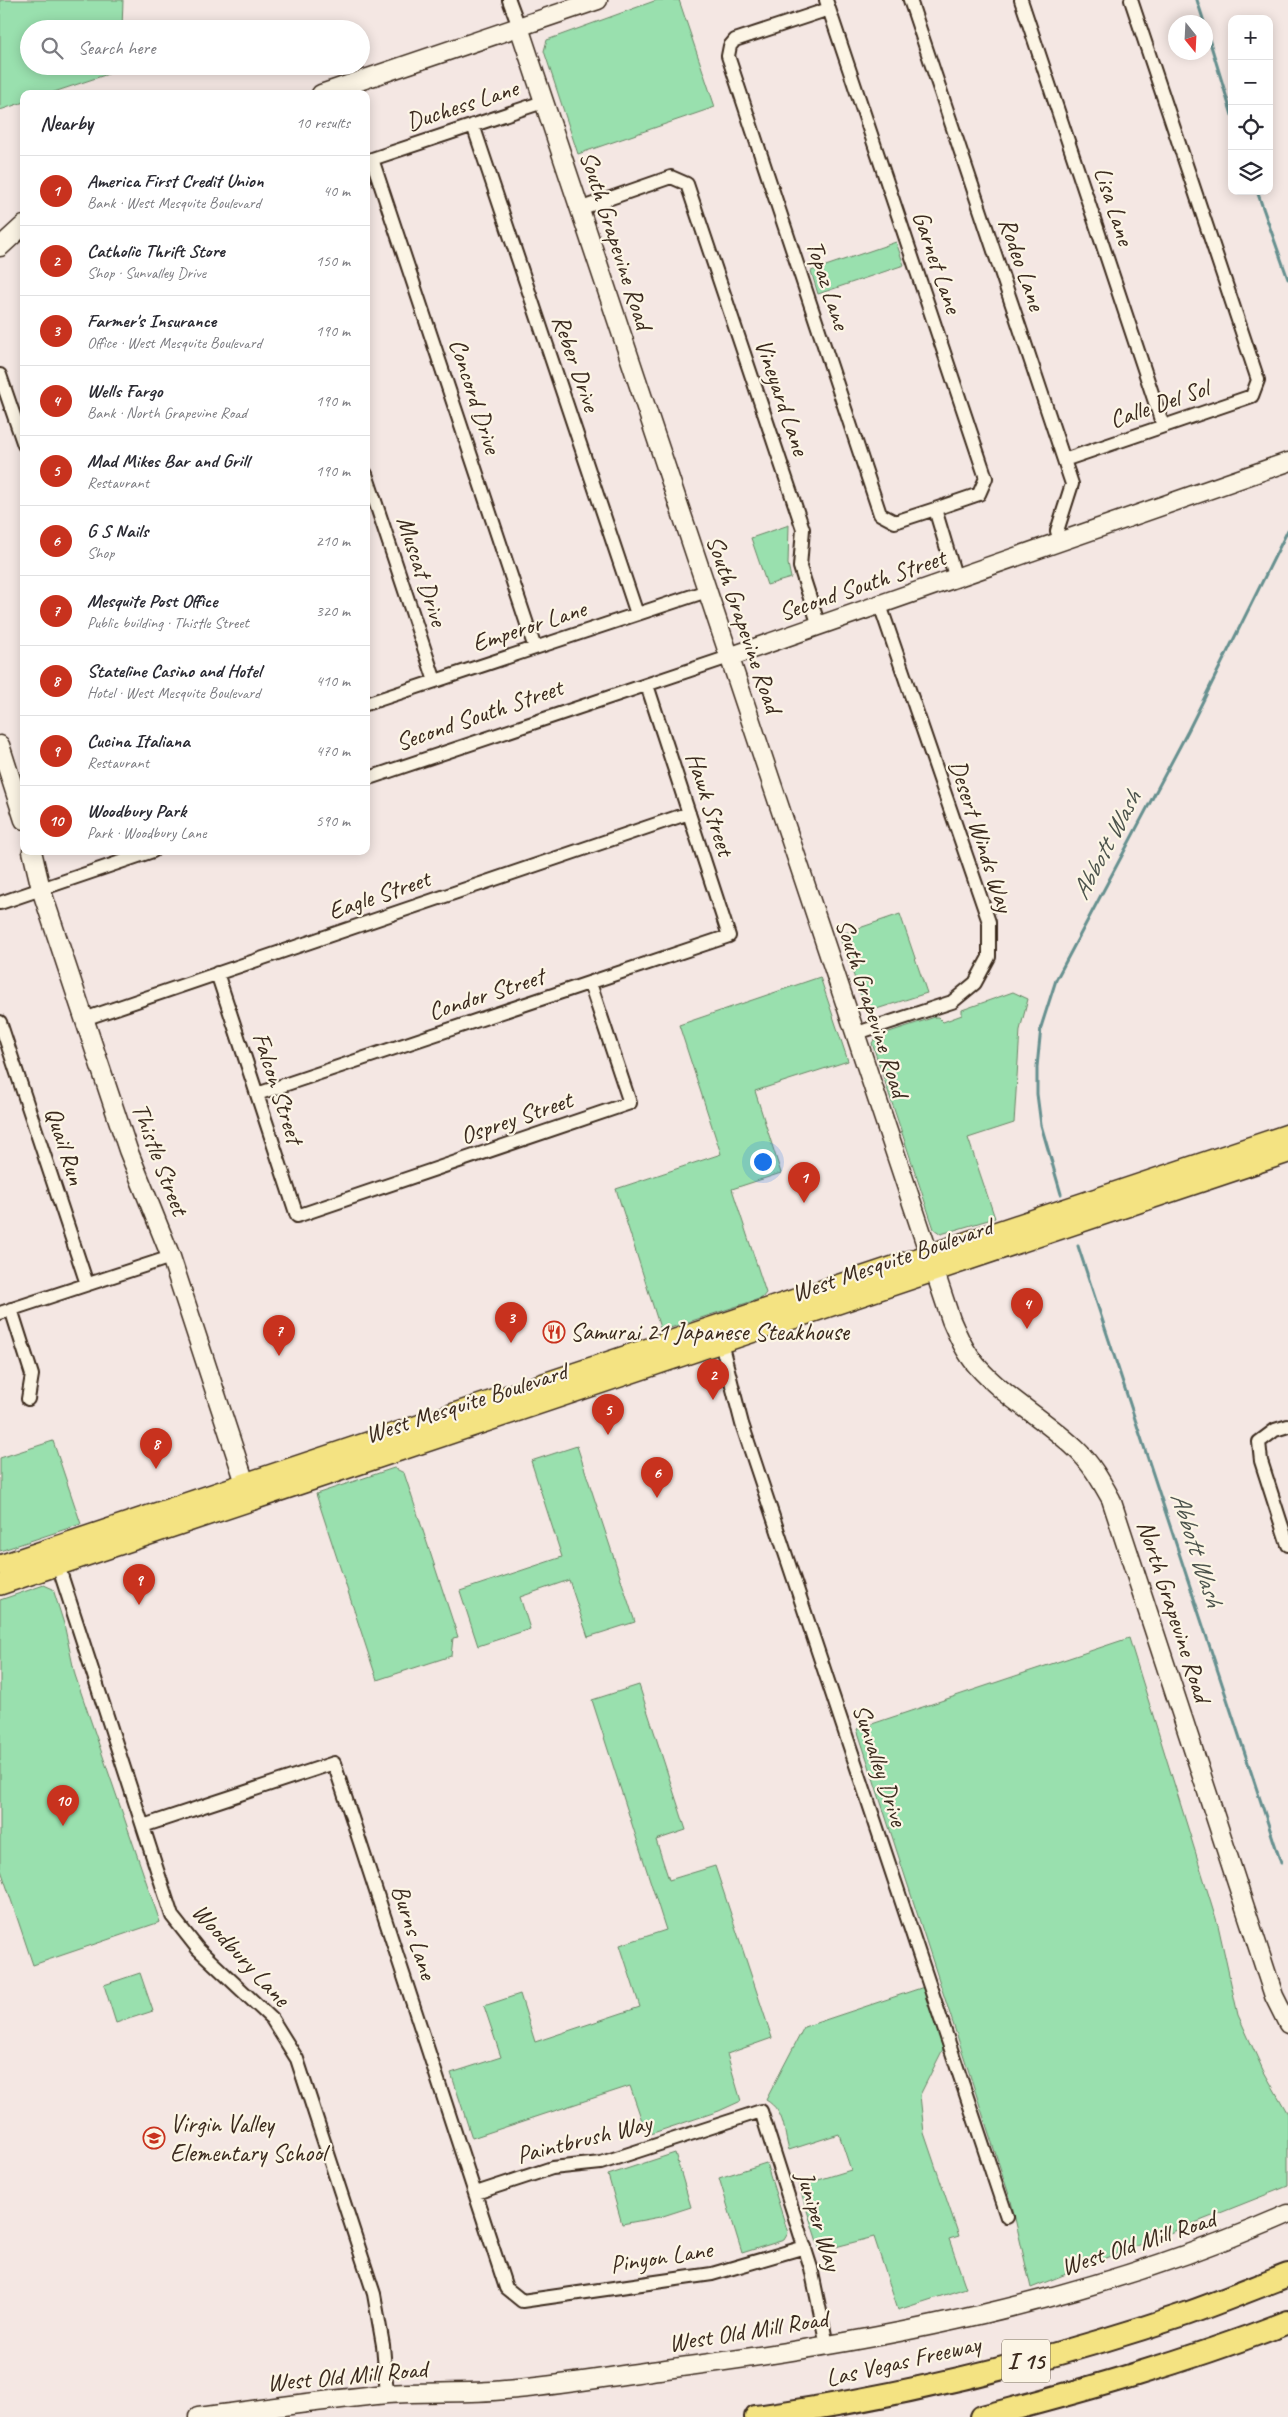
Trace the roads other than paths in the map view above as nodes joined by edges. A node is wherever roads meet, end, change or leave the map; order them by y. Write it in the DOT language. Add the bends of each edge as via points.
graph roads {
  1 [pos="509,0"];
  2 [pos="598,0"];
  3 [pos="910,0"];
  4 [pos="1021,0"];
  5 [pos="1131,0"];
  6 [pos="827,4"];
  7 [pos="519,27"];
  8 [pos="333,90"];
  9 [pos="543,102"];
  10 [pos="473,125"];
  11 [pos="370,160"];
  12 [pos="370,163"];
  13 [pos="580,209"];
  14 [pos="20,228"];
  15 [pos="0,246"];
  16 [pos="0,375"];
  17 [pos="1163,426"];
  18 [pos="20,433"];
  19 [pos="1064,460"];
  20 [pos="1288,462"];
  21 [pos="370,486"];
  22 [pos="934,509"];
  23 [pos="1060,542"];
  24 [pos="956,579"];
  25 [pos="707,591"];
  26 [pos="880,605"];
  27 [pos="636,614"];
  28 [pos="819,626"];
  29 [pos="535,648"];
  30 [pos="729,657"];
  31 [pos="435,681"];
  32 [pos="647,685"];
  33 [pos="370,703"];
  34 [pos="0,745"];
  35 [pos="370,779"];
  36 [pos="20,808"];
  37 [pos="689,813"];
  38 [pos="33,855"];
  39 [pos="141,855"];
  40 [pos="41,889"];
  41 [pos="0,903"];
  42 [pos="730,936"];
  43 [pos="216,973"];
  44 [pos="590,983"];
  45 [pos="84,1018"];
  46 [pos="0,1022"];
  47 [pos="854,1034"];
  48 [pos="256,1094"];
  49 [pos="1288,1134"];
  50 [pos="1288,1153"];
  51 [pos="1249,1157"];
  52 [pos="297,1216"];
  53 [pos="171,1257"];
  54 [pos="931,1264"];
  55 [pos="87,1284"];
  56 [pos="6,1311"];
  57 [pos="716,1326"];
  58 [pos="722,1344"];
  59 [pos="616,1369"];
  60 [pos="28,1399"];
  61 [pos="1288,1426"];
  62 [pos="245,1483"];
  63 [pos="251,1501"];
  64 [pos="1288,1545"];
  65 [pos="52,1547"];
  66 [pos="0,1565"];
  67 [pos="58,1566"];
  68 [pos="0,1585"];
  69 [pos="143,1826"];
  70 [pos="1288,2024"];
  71 [pos="761,2111"];
  72 [pos="476,2193"];
  73 [pos="1288,2214"];
  74 [pos="1007,2217"];
  75 [pos="805,2247"];
  76 [pos="1288,2275"];
  77 [pos="522,2301"];
  78 [pos="1288,2322"];
  79 [pos="827,2345"];
  80 [pos="387,2394"];
  81 [pos="198,2417"];
  82 [pos="756,2417"];
  83 [pos="982,2417"];
  1 -- 7 [label="street, South Grapevine Road"];
  2 -- 7 [label="street"];
  3 -- 19 [label="street, Rodeo Lane"];
  4 -- 17 [label="street, Lisa Lane"];
  5 -- 17 [label="street, Calle Del Sol" via="1258,380 1252,396"];
  6 -- 22 [label="street, Garnet Lane" via="986,478 979,494"];
  6 -- 22 [label="street, Topaz Lane" via="735,40 728,56 880,514 895,522"];
  7 -- 8 [label="street"];
  7 -- 9 [label="street, South Grapevine Road"];
  9 -- 10 [label="street, Duchess Lane"];
  9 -- 13 [label="street, South Grapevine Road"];
  10 -- 11 [label="street, Duchess Lane"];
  10 -- 27 [label="street, Reber Drive"];
  12 -- 29 [label="street, Concord Drive"];
  13 -- 25 [label="street, South Grapevine Road"];
  13 -- 28 [label="street, Vineyard Lane" via="672,177 687,184 803,529 800,567"];
  14 -- 15 [label="street"];
  16 -- 18 [label="street"];
  17 -- 19 [label="street, Calle Del Sol"];
  19 -- 23 [label="street, Rodeo Lane" via="1072,484 1057,531"];
  20 -- 23 [label="street, Second South Street"];
  21 -- 31 [label="street, Muscat Drive"];
  22 -- 24 [label="street"];
  23 -- 24 [label="street, Second South Street"];
  24 -- 26 [label="street, Second South Street"];
  25 -- 27 [label="street, Emperor Lane"];
  25 -- 30 [label="street, South Grapevine Road"];
  26 -- 28 [label="street, Second South Street"];
  26 -- 47 [label="street, Desert Winds Way" via="988,922 988,957 975,982 952,1002"];
  27 -- 29 [label="street, Emperor Lane"];
  28 -- 30 [label="street, Second South Street"];
  29 -- 31 [label="street, Emperor Lane"];
  30 -- 32 [label="street, Second South Street"];
  30 -- 47 [label="street, South Grapevine Road"];
  31 -- 33 [label="street, Emperor Lane"];
  32 -- 35 [label="street, Second South Street"];
  32 -- 37 [label="street, Hawk Street"];
  34 -- 36 [label="street"];
  37 -- 42 [label="street, Hawk Street"];
  37 -- 43 [label="street, Eagle Street"];
  38 -- 40 [label="street, Thistle Street"];
  39 -- 40 [label="street"];
  40 -- 41 [label="street"];
  40 -- 45 [label="street, Thistle Street"];
  42 -- 44 [label="street, Condor Street"];
  43 -- 45 [label="street, Eagle Street"];
  43 -- 48 [label="street, Falcon Street"];
  44 -- 48 [label="street, Condor Street"];
  44 -- 52 [label="street, Osprey Street" via="630,1103"];
  45 -- 53 [label="street, Thistle Street" via="128,1150"];
  46 -- 55 [label="street, Quail Run"];
  47 -- 54 [label="street, South Grapevine Road"];
  48 -- 52 [label="street, Falcon Street"];
  49 -- 51 [label="main road, West Mesquite Boulevard"];
  50 -- 51 [label="main road, West Mesquite Boulevard"];
  51 -- 54 [label="main road, West Mesquite Boulevard"];
  53 -- 55 [label="street"];
  53 -- 62 [label="street, Thistle Street"];
  54 -- 57 [label="main road, West Mesquite Boulevard"];
  54 -- 58 [label="main road, West Mesquite Boulevard"];
  54 -- 70 [label="street, North Grapevine Road" via="961,1342 977,1366 1078,1450 1096,1472 1111,1499 1274,1996"];
  55 -- 56 [label="street"];
  56 -- 60 [label="street" via="32,1375"];
  57 -- 58 [label="street, Sunvalley Drive"];
  57 -- 59 [label="main road, West Mesquite Boulevard"];
  58 -- 59 [label="main road, West Mesquite Boulevard"];
  58 -- 74 [label="street, Sunvalley Drive" via="742,1424"];
  59 -- 62 [label="main road, West Mesquite Boulevard"];
  59 -- 63 [label="main road, West Mesquite Boulevard"];
  61 -- 64 [label="street" via="1275,1430 1259,1442 1261,1461"];
  62 -- 63 [label="main road"];
  62 -- 65 [label="main road, West Mesquite Boulevard"];
  63 -- 67 [label="main road, West Mesquite Boulevard"];
  65 -- 66 [label="main road, West Mesquite Boulevard"];
  65 -- 67 [label="street, Woodbury Lane"];
  67 -- 68 [label="main road, West Mesquite Boulevard"];
  67 -- 69 [label="street, Woodbury Lane"];
  69 -- 72 [label="street, Burns Lane" via="334,1763"];
  69 -- 80 [label="street, Woodbury Lane" via="172,1916 198,1949 272,2019 297,2059 374,2294"];
  71 -- 72 [label="street, Paintbrush Way" via="601,2163 552,2168"];
  71 -- 75 [label="street, Juniper Way"];
  72 -- 77 [label="street, Burns Lane" via="506,2288"];
  73 -- 79 [label="street, West Old Mill Road" via="1194,2252 1030,2304"];
  75 -- 77 [label="street, Pinyon Lane" via="712,2274"];
  75 -- 79 [label="street, Juniper Way"];
  76 -- 82 [label="highway, Las Vegas Freeway / I 15" via="1186,2314 1060,2352 958,2379 813,2409"];
  78 -- 83 [label="highway, I 15" via="1211,2352 1081,2392"];
  79 -- 80 [label="street, West Old Mill Road" via="504,2390"];
  80 -- 81 [label="street, West Old Mill Road"];
}
